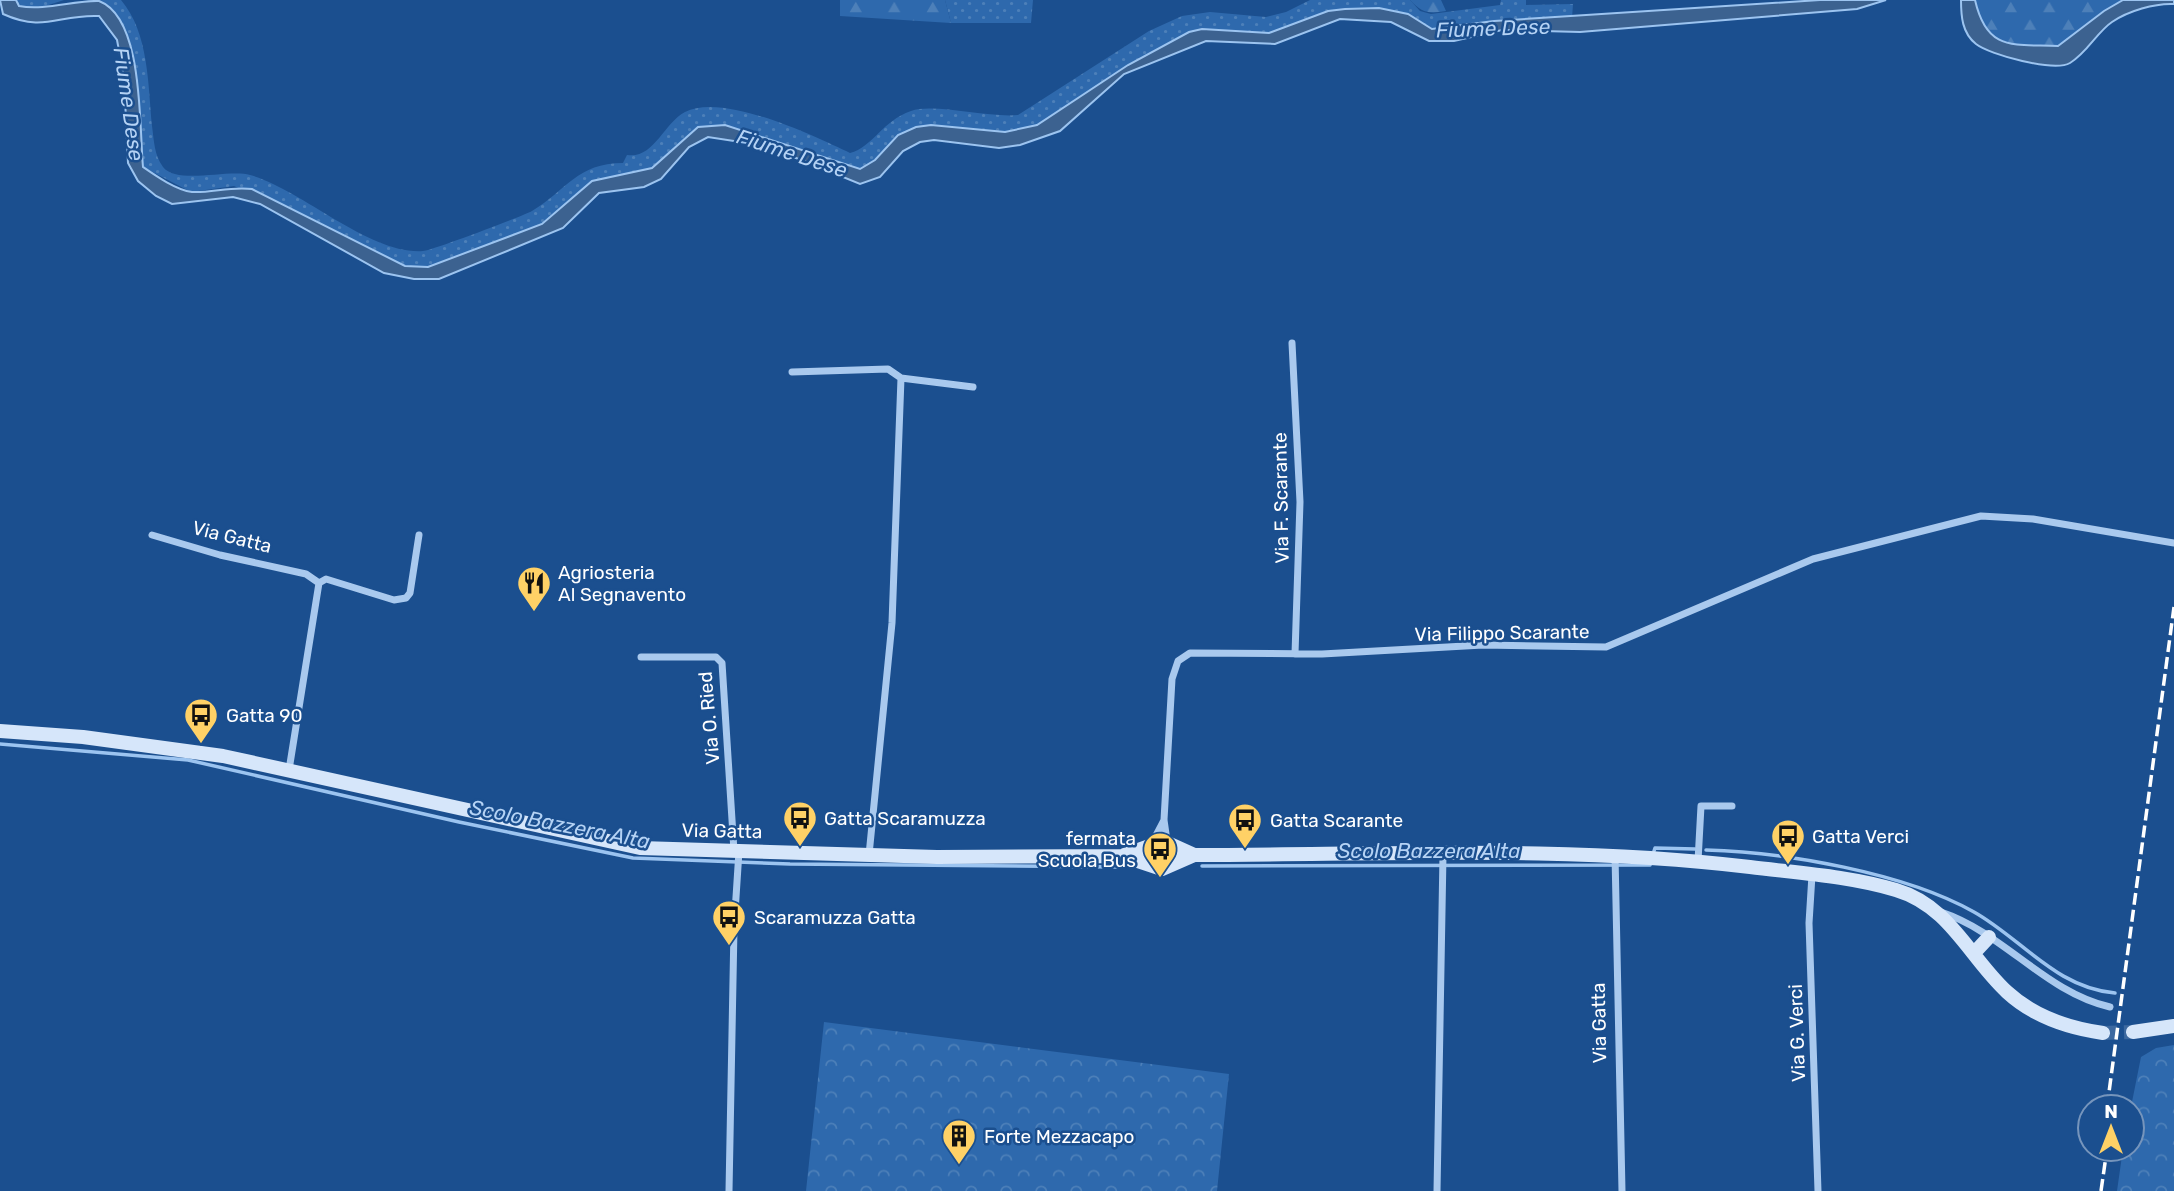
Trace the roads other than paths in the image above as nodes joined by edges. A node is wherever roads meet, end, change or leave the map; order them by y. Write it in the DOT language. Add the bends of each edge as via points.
graph roads {
  1 [pos="1292,343"];
  2 [pos="792,372"];
  3 [pos="901,378"];
  4 [pos="973,387"];
  5 [pos="152,535"];
  6 [pos="419,535"];
  7 [pos="2174,543"];
  8 [pos="319,583"];
  9 [pos="1294,654"];
  10 [pos="641,657"];
  11 [pos="0,731"];
  12 [pos="289,770"];
  13 [pos="1732,806"];
  14 [pos="1164,820"];
  15 [pos="1151,844"];
  16 [pos="1170,844"];
  17 [pos="737,851"];
  18 [pos="869,855"];
  19 [pos="1194,855"];
  20 [pos="1123,856"];
  21 [pos="1443,857"];
  22 [pos="1615,861"];
  23 [pos="1699,861"];
  24 [pos="1148,862"];
  25 [pos="1172,863"];
  26 [pos="1812,874"];
  27 [pos="1935,910"];
  28 [pos="1989,937"];
  29 [pos="1975,952"];
  30 [pos="2110,1007"];
  31 [pos="2174,1026"];
  32 [pos="2133,1032"];
  33 [pos="2103,1033"];
  34 [pos="729,1191"];
  35 [pos="1437,1191"];
  36 [pos="1622,1191"];
  37 [pos="1818,1191"];
  1 -- 9 [label="street, Via F. Scarante" via="1300,502"];
  2 -- 3 [label="street" via="888,369"];
  3 -- 4 [label="street"];
  3 -- 18 [label="street" via="890,642"];
  5 -- 8 [label="street, Via Gatta" via="306,574"];
  6 -- 8 [label="street, Via Gatta" via="406,598 394,600 326,579"];
  7 -- 9 [label="street, Via Filippo Scarante" via="2074,524 1981,516 1813,559 1606,647 1483,645"];
  8 -- 12 [label="street"];
  9 -- 14 [label="street, Via Filippo Scarante" via="1197,652 1178,661 1172,680"];
  10 -- 17 [label="street, Via O. Ried" via="716,657 722,663"];
  11 -- 12 [label="street, Via Gatta" via="190,750"];
  12 -- 17 [label="street, Via Gatta" via="625,846"];
  13 -- 23 [label="street" via="1701,806"];
  14 -- 15 [label="street, Via Filippo Scarante"];
  14 -- 16 [label="street, Via Filippo Scarante"];
  15 -- 16 [label="street, Via Gatta"];
  15 -- 20 [label="street, Via Gatta"];
  15 -- 24 [label="street"];
  16 -- 19 [label="street, Via Gatta"];
  16 -- 25 [label="street"];
  17 -- 18 [label="street, Via Gatta"];
  17 -- 34 [label="street, Via O. Ried"];
  18 -- 20 [label="street, Via Gatta"];
  19 -- 21 [label="street, Via Gatta"];
  19 -- 25 [label="street, Via Gatta"];
  20 -- 24 [label="street, Via Gatta"];
  21 -- 22 [label="street, Via Gatta"];
  21 -- 35 [label="street"];
  22 -- 23 [label="street, Via Gatta"];
  22 -- 36 [label="street, Via Gatta"];
  23 -- 26 [label="street, Via Gatta"];
  24 -- 25 [label="street, Via Gatta" via="1162,869"];
  26 -- 27 [label="street, Via Gatta" via="1882,886"];
  26 -- 37 [label="street, Via G. Verci" via="1809,923"];
  27 -- 28 [label="street, Via Gatta"];
  27 -- 29 [label="street, Via Gatta"];
  28 -- 29 [label="street"];
  28 -- 30 [label="street, Via Gatta" via="2060,987"];
  29 -- 33 [label="street, Via Gatta" via="1995,980 2025,1006 2056,1022"];
  31 -- 32 [label="street"];
}
